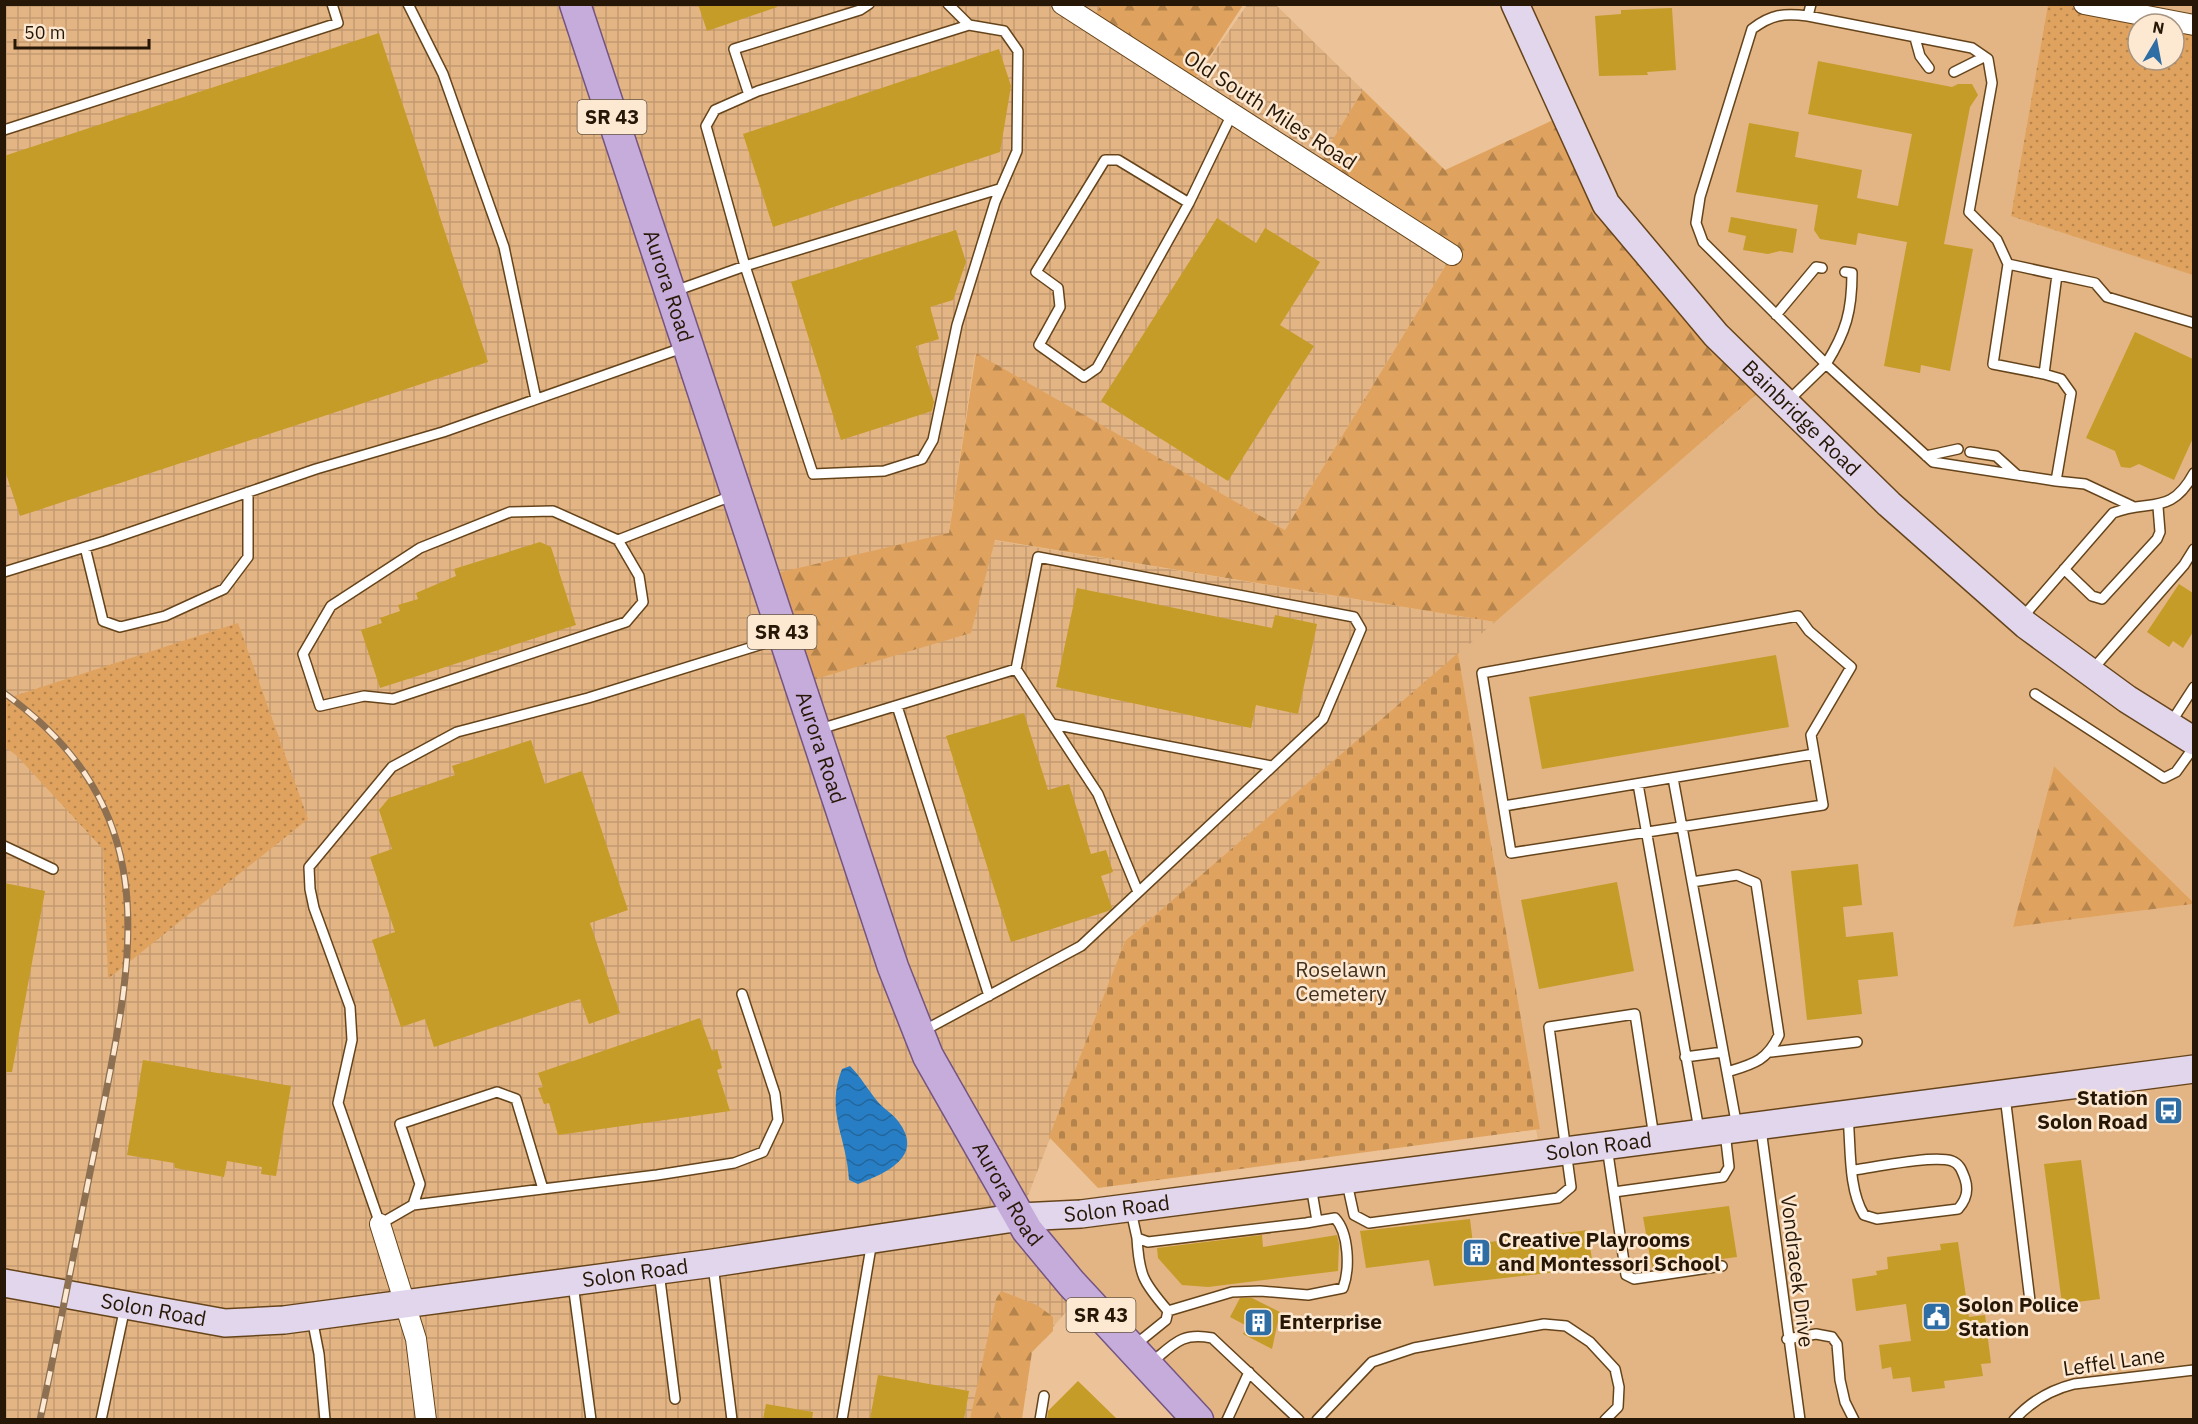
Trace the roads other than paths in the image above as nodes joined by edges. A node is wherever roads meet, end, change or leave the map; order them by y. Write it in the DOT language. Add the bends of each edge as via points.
graph roads {
  1 [pos="332,4"];
  2 [pos="408,4"];
  3 [pos="575,4"];
  4 [pos="869,4"];
  5 [pos="948,4"];
  6 [pos="1062,4"];
  7 [pos="1515,4"];
  8 [pos="1810,4"];
  9 [pos="2084,4"];
  10 [pos="1808,16"];
  11 [pos="969,25"];
  12 [pos="2193,25"];
  13 [pos="1915,38"];
  14 [pos="1984,57"];
  15 [pos="1929,68"];
  16 [pos="1954,72"];
  17 [pos="749,95"];
  18 [pos="1232,114"];
  19 [pos="4,130"];
  20 [pos="999,189"];
  21 [pos="1189,203"];
  22 [pos="1452,255"];
  23 [pos="2008,264"];
  24 [pos="745,266"];
  25 [pos="1822,268"];
  26 [pos="1845,272"];
  27 [pos="2057,275"];
  28 [pos="670,293"];
  29 [pos="1776,315"];
  30 [pos="2193,323"];
  31 [pos="688,346"];
  32 [pos="1826,364"];
  33 [pos="2044,374"];
  34 [pos="536,399"];
  35 [pos="1786,404"];
  36 [pos="1958,449"];
  37 [pos="1970,452"];
  38 [pos="1926,456"];
  39 [pos="2193,473"];
  40 [pos="2018,476"];
  41 [pos="2056,481"];
  42 [pos="248,492"];
  43 [pos="737,494"];
  44 [pos="2132,506"];
  45 [pos="2158,507"];
  46 [pos="618,540"];
  47 [pos="85,547"];
  48 [pos="2193,549"];
  49 [pos="2064,569"];
  50 [pos="4,572"];
  51 [pos="2020,619"];
  52 [pos="784,637"];
  53 [pos="1016,669"];
  54 [pos="2091,672"];
  55 [pos="2193,687"];
  56 [pos="2035,694"];
  57 [pos="897,706"];
  58 [pos="1052,724"];
  59 [pos="2169,726"];
  60 [pos="815,731"];
  61 [pos="2193,741"];
  62 [pos="2193,747"];
  63 [pos="1814,754"];
  64 [pos="1272,766"];
  65 [pos="1673,778"];
  66 [pos="1638,784"];
  67 [pos="1504,806"];
  68 [pos="1682,828"];
  69 [pos="1646,834"];
  70 [pos="4,846"];
  71 [pos="53,869"];
  72 [pos="1692,882"];
  73 [pos="1138,892"];
  74 [pos="742,994"];
  75 [pos="989,996"];
  76 [pos="919,1033"];
  77 [pos="1857,1042"];
  78 [pos="1723,1052"];
  79 [pos="1771,1052"];
  80 [pos="1685,1057"];
  81 [pos="2193,1069"];
  82 [pos="1727,1072"];
  83 [pos="2005,1094"];
  84 [pos="1848,1114"];
  85 [pos="1730,1129"];
  86 [pos="1654,1140"];
  87 [pos="1607,1145"];
  88 [pos="1567,1150"];
  89 [pos="1854,1170"];
  90 [pos="1347,1179"];
  91 [pos="1311,1184"];
  92 [pos="543,1189"];
  93 [pos="1614,1192"];
  94 [pos="413,1205"];
  95 [pos="1130,1208"];
  96 [pos="1020,1217"];
  97 [pos="1317,1221"];
  98 [pos="380,1224"];
  99 [pos="1137,1238"];
  100 [pos="873,1239"];
  101 [pos="713,1263"];
  102 [pos="1722,1266"];
  103 [pos="659,1270"];
  104 [pos="573,1281"];
  105 [pos="5,1287"];
  106 [pos="2030,1301"];
  107 [pos="407,1304"];
  108 [pos="125,1305"];
  109 [pos="1168,1311"];
  110 [pos="312,1315"];
  111 [pos="1787,1339"];
  112 [pos="1140,1357"];
  113 [pos="2193,1370"];
  114 [pos="1249,1372"];
  115 [pos="1044,1396"];
  116 [pos="675,1399"];
  117 [pos="101,1419"];
  118 [pos="325,1419"];
  119 [pos="426,1419"];
  120 [pos="591,1419"];
  121 [pos="732,1419"];
  122 [pos="842,1419"];
  123 [pos="1040,1419"];
  124 [pos="1198,1419"];
  125 [pos="1227,1419"];
  126 [pos="1299,1419"];
  127 [pos="1317,1419"];
  128 [pos="1605,1419"];
  129 [pos="1800,1419"];
  130 [pos="1854,1419"];
  131 [pos="2014,1419"];
  1 -- 19 [label="lane" via="338,23"];
  2 -- 34 [label="lane" via="443,74 504,247"];
  3 -- 28 [label="main road, Aurora Road / SR 43"];
  4 -- 17 [label="lane" via="734,49"];
  5 -- 11 [label="lane"];
  6 -- 18 [label="street, Old South Miles Road"];
  7 -- 35 [label="street, Bainbridge Road" via="1605,204 1716,335"];
  8 -- 10 [label="lane"];
  9 -- 12 [label="street"];
  10 -- 13 [label="lane"];
  10 -- 29 [label="lane" via="1768,17 1752,29 1700,197 1696,223 1703,242"];
  11 -- 17 [label="lane"];
  11 -- 20 [label="lane" via="1004,31 1018,51 1017,151"];
  13 -- 14 [label="lane" via="1972,48"];
  13 -- 15 [label="lane" via="1920,56"];
  14 -- 16 [label="lane"];
  14 -- 23 [label="lane" via="1988,59 1992,83 1969,212 1997,240"];
  17 -- 24 [label="lane" via="715,110 706,126"];
  18 -- 21 [label="lane"];
  18 -- 22 [label="street, Old South Miles Road"];
  20 -- 24 [label="lane"];
  20 -- 24 [label="lane" via="957,325 933,440 922,459 894,468 813,474"];
  21 -- 21 [label="lane" via="1097,368 1084,377 1039,345 1060,307 1058,288 1036,273 1105,160 1118,160"];
  23 -- 27 [label="lane"];
  23 -- 33 [label="lane" via="1993,364"];
  24 -- 28 [label="lane"];
  25 -- 29 [label="lane" via="1816,267"];
  26 -- 32 [label="lane" via="1852,273 1852,303 1842,338"];
  27 -- 30 [label="lane" via="2095,283 2107,297"];
  27 -- 33 [label="lane"];
  28 -- 31 [label="main road, Aurora Road / SR 43"];
  29 -- 32 [label="lane"];
  31 -- 34 [label="lane"];
  31 -- 43 [label="main road, Aurora Road / SR 43"];
  32 -- 35 [label="lane"];
  32 -- 38 [label="lane"];
  33 -- 41 [label="lane" via="2061,379 2071,393"];
  34 -- 42 [label="lane"];
  35 -- 51 [label="street, Bainbridge Road" via="1889,504"];
  36 -- 38 [label="lane"];
  37 -- 40 [label="lane" via="1996,456"];
  38 -- 40 [label="lane" via="1933,462"];
  39 -- 45 [label="lane" via="2182,492"];
  40 -- 41 [label="lane"];
  41 -- 44 [label="lane" via="2085,484"];
  42 -- 47 [label="lane"];
  42 -- 47 [label="lane" via="248,557 224,589 165,616 120,627 104,621"];
  43 -- 46 [label="lane"];
  43 -- 52 [label="main road, Aurora Road / SR 43"];
  44 -- 45 [label="lane"];
  44 -- 49 [label="lane" via="2113,513"];
  45 -- 49 [label="lane" via="2157,540 2102,599 2092,596"];
  46 -- 46 [label="lane" via="553,511 510,512 420,548 331,606 303,654 320,706 364,696 393,699 626,622 643,602 639,576"];
  47 -- 50 [label="lane"];
  48 -- 54 [label="lane" via="2184,565"];
  49 -- 51 [label="lane"];
  51 -- 54 [label="street, Bainbridge Road"];
  52 -- 60 [label="main road, Aurora Road / SR 43"];
  52 -- 98 [label="lane" via="588,698 457,732 392,767 309,867 314,909 350,1007 352,1040 338,1103"];
  53 -- 57 [label="lane"];
  53 -- 58 [label="lane"];
  53 -- 64 [label="lane" via="1038,557 1354,617 1361,629 1323,719"];
  54 -- 59 [label="street, Bainbridge Road"];
  55 -- 59 [label="lane"];
  56 -- 62 [label="lane" via="2164,778 2176,772"];
  57 -- 60 [label="lane"];
  57 -- 75 [label="lane"];
  58 -- 64 [label="lane"];
  58 -- 73 [label="lane" via="1098,794"];
  59 -- 61 [label="street, Bainbridge Road"];
  60 -- 76 [label="main road, Aurora Road / SR 43" via="893,967"];
  63 -- 65 [label="lane"];
  63 -- 67 [label="lane" via="1811,735 1851,667 1809,631 1798,616 1482,673"];
  63 -- 68 [label="lane" via="1822,805"];
  64 -- 73 [label="lane"];
  65 -- 66 [label="lane"];
  65 -- 68 [label="lane"];
  66 -- 67 [label="lane"];
  66 -- 69 [label="lane"];
  67 -- 69 [label="lane" via="1511,853"];
  68 -- 69 [label="lane"];
  68 -- 72 [label="lane"];
  69 -- 80 [label="lane"];
  70 -- 71 [label="lane"];
  72 -- 78 [label="lane"];
  72 -- 79 [label="lane" via="1737,875 1756,883 1779,1035"];
  73 -- 75 [label="lane" via="1081,945"];
  74 -- 92 [label="lane" via="774,1094 778,1120 763,1152 734,1163"];
  75 -- 76 [label="lane"];
  76 -- 96 [label="main road, Aurora Road / SR 43" via="951,1098"];
  77 -- 79 [label="lane"];
  78 -- 80 [label="lane"];
  78 -- 82 [label="lane"];
  79 -- 82 [label="lane" via="1754,1064"];
  80 -- 85 [label="lane"];
  81 -- 83 [label="street, Solon Road"];
  82 -- 85 [label="lane"];
  83 -- 84 [label="street, Solon Road"];
  83 -- 106 [label="lane"];
  84 -- 85 [label="street, Solon Road"];
  84 -- 89 [label="lane"];
  85 -- 86 [label="street, Solon Road"];
  85 -- 93 [label="lane" via="1729,1167 1723,1177"];
  85 -- 111 [label="lane, Vondracek Drive"];
  86 -- 87 [label="street, Solon Road"];
  86 -- 88 [label="lane" via="1635,1014 1549,1027"];
  87 -- 88 [label="street, Solon Road"];
  87 -- 93 [label="lane"];
  88 -- 90 [label="street, Solon Road"];
  88 -- 90 [label="lane" via="1571,1187 1558,1198 1547,1200 1369,1223 1354,1215"];
  89 -- 89 [label="lane" via="1857,1203 1864,1215 1877,1219 1958,1209 1965,1202 1967,1186 1961,1168 1953,1161"];
  90 -- 91 [label="street, Solon Road"];
  91 -- 95 [label="street, Solon Road"];
  91 -- 97 [label="lane"];
  92 -- 94 [label="lane"];
  92 -- 94 [label="lane" via="516,1099 497,1092 400,1124 420,1184"];
  93 -- 102 [label="lane" via="1626,1275 1634,1279"];
  94 -- 98 [label="lane"];
  95 -- 96 [label="street, Solon Road"];
  95 -- 99 [label="lane"];
  96 -- 100 [label="street, Solon Road"];
  96 -- 112 [label="main road, Aurora Road / SR 43" via="1071,1283"];
  97 -- 99 [label="lane" via="1148,1242"];
  97 -- 109 [label="lane" via="1335,1218 1343,1226 1348,1275 1343,1288 1308,1295 1232,1292"];
  98 -- 107 [label="street"];
  99 -- 109 [label="lane" via="1139,1270"];
  100 -- 101 [label="street, Solon Road"];
  100 -- 122 [label="lane"];
  101 -- 103 [label="street, Solon Road"];
  101 -- 121 [label="lane"];
  103 -- 104 [label="street, Solon Road"];
  103 -- 116 [label="lane"];
  104 -- 107 [label="street, Solon Road"];
  104 -- 120 [label="lane"];
  105 -- 108 [label="street, Solon Road"];
  107 -- 110 [label="street, Solon Road"];
  107 -- 119 [label="street" via="416,1340"];
  108 -- 110 [label="street, Solon Road" via="225,1323"];
  108 -- 117 [label="lane"];
  109 -- 112 [label="lane"];
  110 -- 118 [label="lane"];
  111 -- 129 [label="lane, Vondracek Drive"];
  111 -- 130 [label="lane" via="1816,1334 1832,1336 1838,1344 1845,1402"];
  112 -- 114 [label="lane" via="1194,1334 1212,1338"];
  112 -- 124 [label="main road, Aurora Road / SR 43"];
  113 -- 131 [label="lane, Leffel Lane" via="2057,1388"];
  114 -- 125 [label="lane"];
  114 -- 126 [label="lane"];
  115 -- 123 [label="lane"];
  127 -- 128 [label="lane" via="1372,1362 1414,1348 1544,1324 1566,1326 1590,1342 1614,1369 1619,1387 1618,1407"];
}
